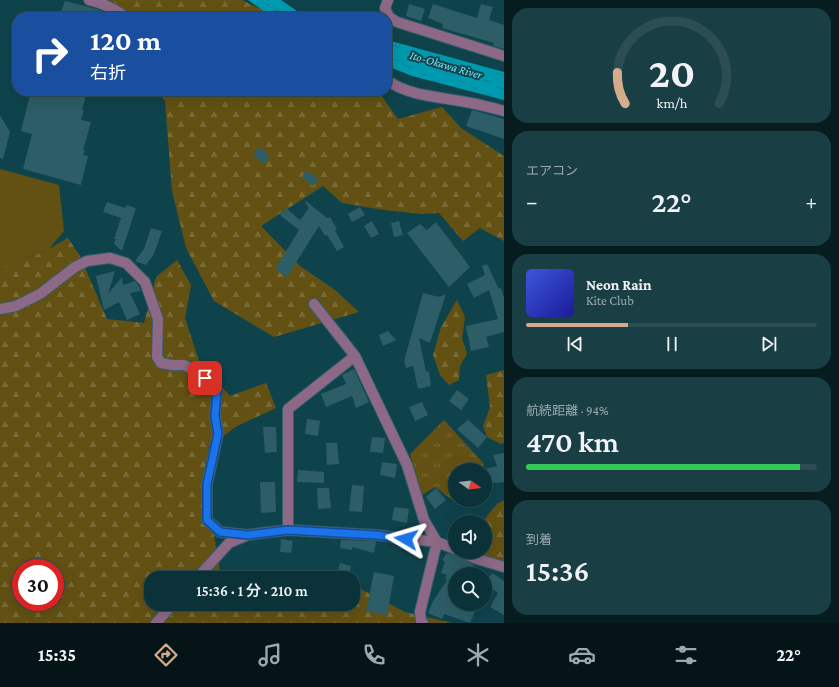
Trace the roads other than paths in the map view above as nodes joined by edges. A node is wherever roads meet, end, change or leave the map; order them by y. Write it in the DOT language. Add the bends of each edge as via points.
graph roads {
  1 [pos="89,0"];
  2 [pos="388,0"];
  3 [pos="119,12"];
  4 [pos="387,12"];
  5 [pos="392,19"];
  6 [pos="504,56"];
  7 [pos="392,84"];
  8 [pos="504,111"];
  9 [pos="314,304"];
  10 [pos="0,309"];
  11 [pos="355,356"];
  12 [pos="288,530"];
  13 [pos="248,535"];
  14 [pos="437,542"];
  15 [pos="448,546"];
  16 [pos="477,559"];
  17 [pos="504,567"];
  18 [pos="203,571"];
  19 [pos="167,611"];
  20 [pos="156,623"];
  21 [pos="423,623"];
  1 -- 3 [label="street"];
  2 -- 4 [label="street" via="385,8"];
  5 -- 6 [label="street"];
  7 -- 8 [label="street" via="407,91"];
  9 -- 11 [label="street"];
  10 -- 13 [label="street" via="16,306 40,294 87,261 110,258 126,263 145,282 158,319 157,357 161,363 184,365 214,385 217,391 215,416 218,434 207,484 207,520 220,532"];
  11 -- 12 [label="street" via="288,409"];
  11 -- 14 [label="street" via="407,465 424,520"];
  12 -- 13 [label="street"];
  12 -- 14 [label="street" via="376,535"];
  13 -- 18 [label="street" via="229,543"];
  14 -- 15 [label="street"];
  14 -- 21 [label="street" via="420,612"];
  16 -- 17 [label="street"];
  19 -- 20 [label="street"];
}
